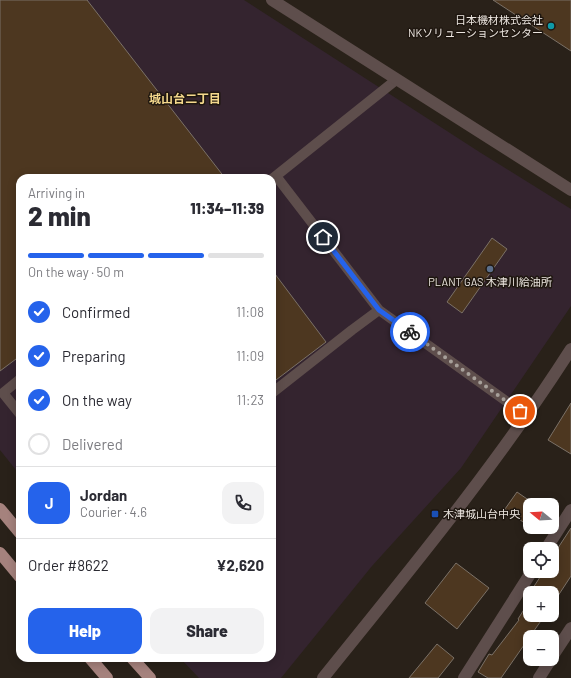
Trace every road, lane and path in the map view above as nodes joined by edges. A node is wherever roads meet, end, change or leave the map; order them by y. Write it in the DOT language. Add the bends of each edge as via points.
graph roads {
  1 [pos="272,0"];
  2 [pos="396,80"];
  3 [pos="276,176"];
  4 [pos="276,181"];
  5 [pos="571,190"];
  6 [pos="379,310"];
  7 [pos="571,349"];
  8 [pos="16,382"];
  9 [pos="276,390"];
  10 [pos="16,409"];
  11 [pos="527,416"];
  12 [pos="0,509"];
  13 [pos="571,510"];
  14 [pos="16,528"];
  15 [pos="550,542"];
  16 [pos="0,553"];
  17 [pos="16,572"];
  18 [pos="528,578"];
  19 [pos="571,628"];
  20 [pos="559,646"];
  21 [pos="93,662"];
  22 [pos="136,662"];
  23 [pos="546,666"];
  24 [pos="107,678"];
  25 [pos="150,678"];
  26 [pos="323,678"];
  27 [pos="464,678"];
  28 [pos="539,678"];
  1 -- 2 [label="street"];
  2 -- 3 [label="lane"];
  2 -- 5 [label="street"];
  4 -- 6 [label="lane"];
  6 -- 9 [label="lane"];
  6 -- 11 [label="lane"];
  7 -- 11 [label="street"];
  8 -- 10 [label="lane" via="3,393"];
  11 -- 26 [label="street" via="449,521"];
  12 -- 14 [label="highway"];
  13 -- 15 [label="street"];
  16 -- 17 [label="highway"];
  18 -- 27 [label="street"];
  19 -- 20 [label="street"];
  21 -- 24 [label="highway"];
  22 -- 25 [label="highway"];
  23 -- 28 [label="street"];
}
